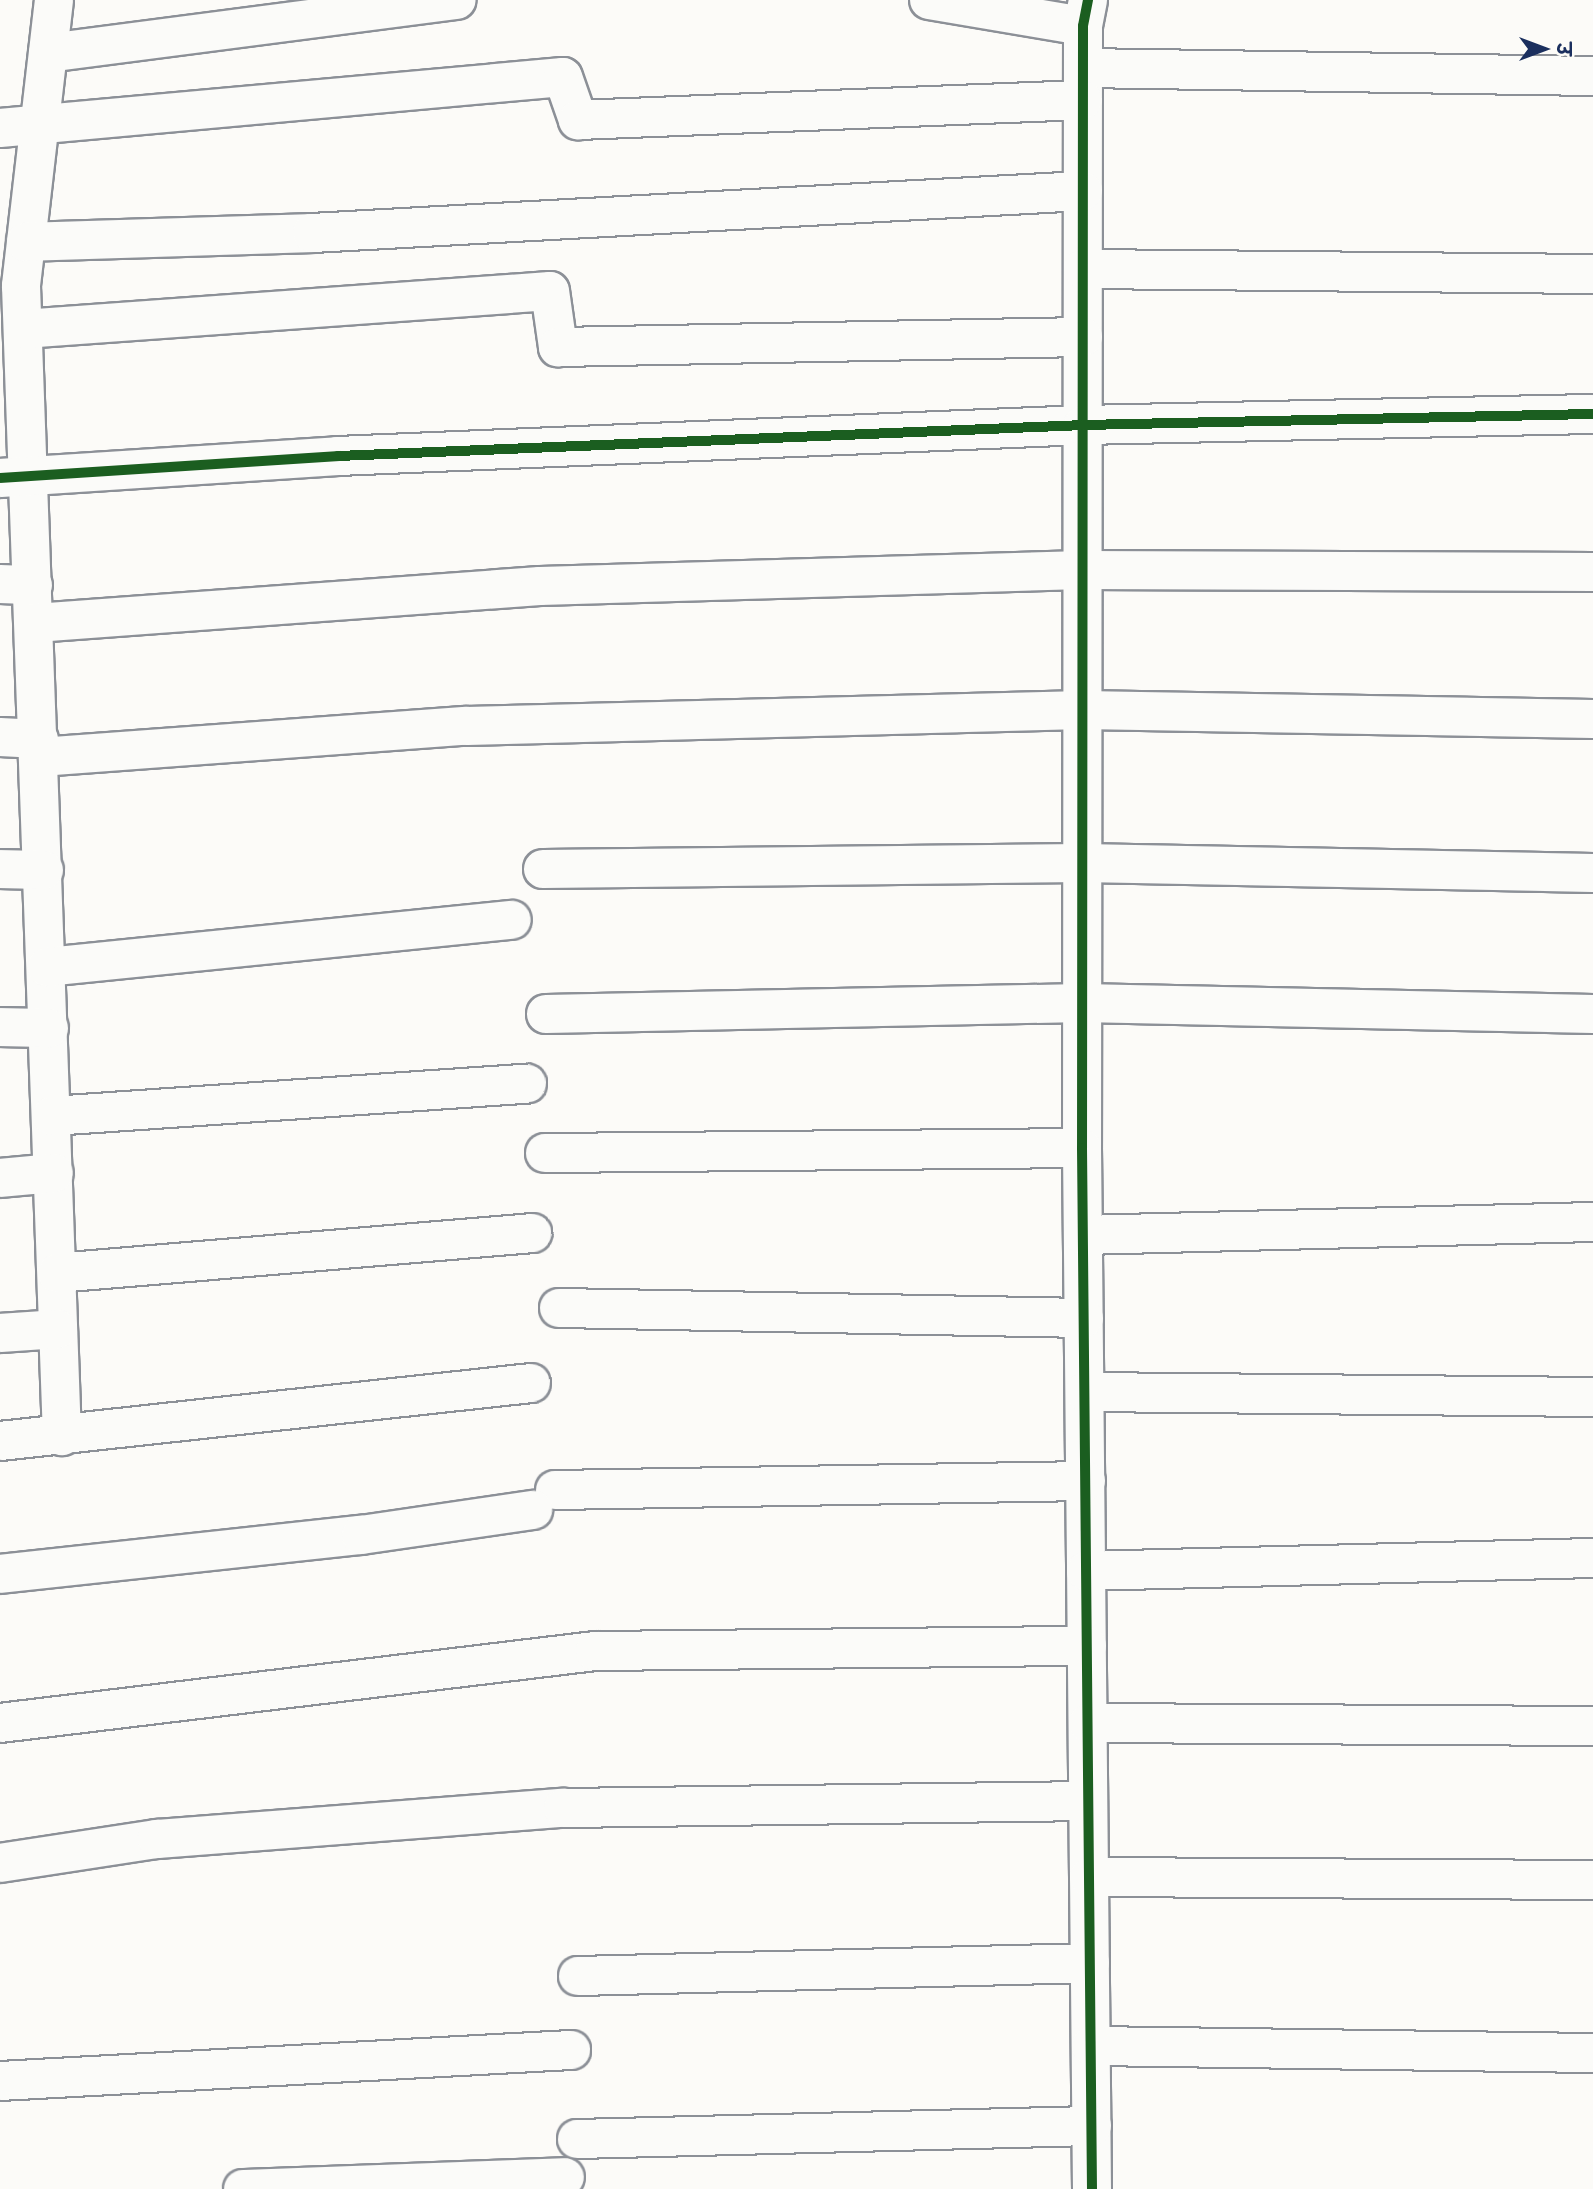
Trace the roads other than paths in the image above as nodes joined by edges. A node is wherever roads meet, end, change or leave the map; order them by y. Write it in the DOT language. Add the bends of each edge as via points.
graph roads {
  1 [pos="54,0"];
  2 [pos="457,0"];
  3 [pos="929,0"];
  4 [pos="1086,13"];
  5 [pos="48,52"];
  6 [pos="1593,76"];
  7 [pos="1083,84"];
  8 [pos="40,126"];
  9 [pos="0,128"];
  10 [pos="1083,191"];
  11 [pos="26,243"];
  12 [pos="1083,269"];
  13 [pos="1593,274"];
  14 [pos="11,287"];
  15 [pos="23,329"];
  16 [pos="1083,337"];
  17 [pos="1593,414"];
  18 [pos="1083,425"];
  19 [pos="14,478"];
  20 [pos="1083,570"];
  21 [pos="1593,572"];
  22 [pos="17,584"];
  23 [pos="35,623"];
  24 [pos="1083,710"];
  25 [pos="1593,719"];
  26 [pos="0,737"];
  27 [pos="39,748"];
  28 [pos="1083,863"];
  29 [pos="0,869"];
  30 [pos="543,869"];
  31 [pos="44,870"];
  32 [pos="1593,873"];
  33 [pos="512,920"];
  34 [pos="47,967"];
  35 [pos="1082,1003"];
  36 [pos="546,1014"];
  37 [pos="1593,1014"];
  38 [pos="0,1027"];
  39 [pos="49,1028"];
  40 [pos="527,1084"];
  41 [pos="52,1116"];
  42 [pos="1082,1148"];
  43 [pos="545,1153"];
  44 [pos="54,1173"];
  45 [pos="0,1178"];
  46 [pos="1593,1222"];
  47 [pos="532,1233"];
  48 [pos="1083,1235"];
  49 [pos="57,1273"];
  50 [pos="559,1308"];
  51 [pos="1084,1318"];
  52 [pos="58,1329"];
  53 [pos="0,1333"];
  54 [pos="531,1383"];
  55 [pos="1085,1392"];
  56 [pos="1593,1397"];
  57 [pos="62,1436"];
  58 [pos="0,1441"];
  59 [pos="1086,1481"];
  60 [pos="1593,1558"];
  61 [pos="1086,1571"];
  62 [pos="0,1574"];
  63 [pos="1087,1646"];
  64 [pos="0,1723"];
  65 [pos="1088,1723"];
  66 [pos="1593,1726"];
  67 [pos="1088,1801"];
  68 [pos="0,1863"];
  69 [pos="1089,1877"];
  70 [pos="1593,1880"];
  71 [pos="1090,1962"];
  72 [pos="578,1976"];
  73 [pos="1091,2046"];
  74 [pos="571,2050"];
  75 [pos="1593,2053"];
  76 [pos="0,2081"];
  77 [pos="1092,2126"];
  78 [pos="577,2139"];
  79 [pos="565,2177"];
  80 [pos="243,2189"];
  81 [pos="1093,2189"];
  1 -- 5 [label="street"];
  2 -- 5 [label="street"];
  3 -- 4 [label="street"];
  4 -- 7 [label="street"];
  5 -- 8 [label="street"];
  6 -- 7 [label="street"];
  7 -- 8 [label="street" via="578,120 563,77"];
  7 -- 10 [label="street"];
  8 -- 9 [label="street"];
  8 -- 11 [label="street"];
  10 -- 11 [label="street" via="313,233"];
  10 -- 12 [label="street"];
  11 -- 14 [label="street"];
  12 -- 13 [label="street"];
  12 -- 16 [label="street"];
  14 -- 15 [label="street"];
  15 -- 16 [label="street" via="550,291 558,347"];
  15 -- 19 [label="street"];
  16 -- 18 [label="street"];
  17 -- 18 [label="street"];
  18 -- 19 [label="street" via="338,456"];
  18 -- 20 [label="street"];
  19 -- 22 [label="street"];
  20 -- 21 [label="street"];
  20 -- 23 [label="street" via="540,586"];
  20 -- 24 [label="street"];
  22 -- 23 [label="street"];
  23 -- 27 [label="street"];
  24 -- 25 [label="street"];
  24 -- 27 [label="street" via="467,726"];
  24 -- 28 [label="street"];
  26 -- 27 [label="street"];
  27 -- 31 [label="street"];
  28 -- 30 [label="street"];
  28 -- 32 [label="street"];
  28 -- 35 [label="street"];
  29 -- 31 [label="street"];
  31 -- 34 [label="street"];
  33 -- 34 [label="street"];
  34 -- 39 [label="street"];
  35 -- 36 [label="street"];
  35 -- 37 [label="street"];
  35 -- 42 [label="street"];
  38 -- 39 [label="street"];
  39 -- 41 [label="street"];
  40 -- 41 [label="street"];
  41 -- 44 [label="street"];
  42 -- 43 [label="street"];
  42 -- 48 [label="street"];
  44 -- 45 [label="street"];
  44 -- 49 [label="street"];
  46 -- 48 [label="street"];
  47 -- 49 [label="street"];
  48 -- 51 [label="street"];
  49 -- 52 [label="street"];
  50 -- 51 [label="street"];
  51 -- 55 [label="street"];
  52 -- 53 [label="street"];
  52 -- 57 [label="street"];
  54 -- 57 [label="street"];
  55 -- 56 [label="street"];
  55 -- 59 [label="street"];
  57 -- 58 [label="street"];
  59 -- 61 [label="street"];
  59 -- 62 [label="street" via="544,1500 361,1535"];
  60 -- 61 [label="street"];
  61 -- 63 [label="street"];
  63 -- 64 [label="street" via="595,1651"];
  63 -- 65 [label="street"];
  65 -- 66 [label="street"];
  65 -- 67 [label="street"];
  67 -- 68 [label="street" via="563,1808 157,1839"];
  67 -- 69 [label="street"];
  69 -- 70 [label="street"];
  69 -- 71 [label="street"];
  71 -- 72 [label="street"];
  71 -- 73 [label="street"];
  73 -- 75 [label="street"];
  73 -- 77 [label="street"];
  74 -- 76 [label="street"];
  77 -- 78 [label="street"];
  77 -- 81 [label="street"];
  79 -- 80 [label="street"];
}
